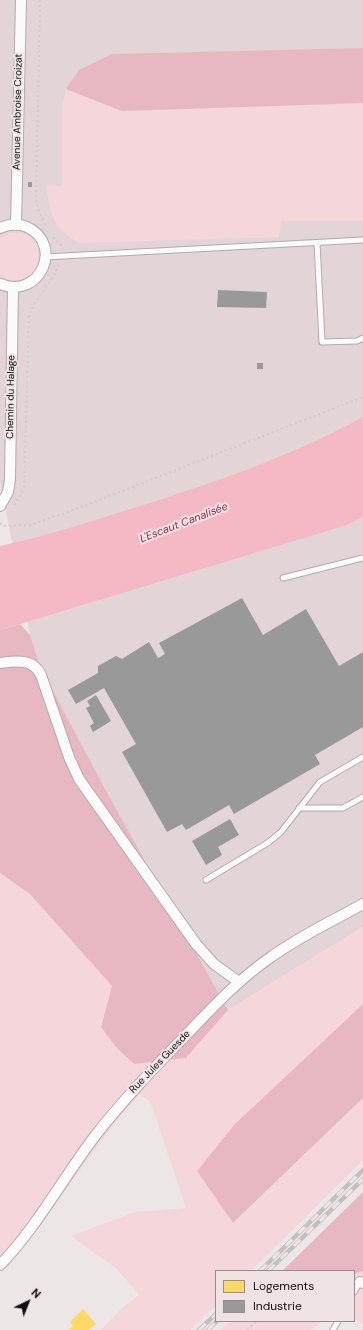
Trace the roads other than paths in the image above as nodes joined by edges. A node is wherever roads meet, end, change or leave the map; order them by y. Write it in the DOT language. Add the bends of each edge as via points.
graph roads {
  1 [pos="21,0"];
  2 [pos="16,225"];
  3 [pos="0,228"];
  4 [pos="363,240"];
  5 [pos="317,243"];
  6 [pos="45,257"];
  7 [pos="0,284"];
  8 [pos="13,287"];
  9 [pos="363,338"];
  10 [pos="0,506"];
  11 [pos="363,558"];
  12 [pos="283,578"];
  13 [pos="0,663"];
  14 [pos="363,757"];
  15 [pos="363,797"];
  16 [pos="299,808"];
  17 [pos="206,880"];
  18 [pos="363,904"];
  19 [pos="239,982"];
  20 [pos="0,1265"];
  21 [pos="361,1282"];
  22 [pos="355,1291"];
  1 -- 2 [label="street, Avenue Ambroise Croizat"];
  2 -- 3 [label="street"];
  2 -- 6 [label="street" via="28,228 39,236 45,248"];
  4 -- 5 [label="lane"];
  5 -- 6 [label="lane"];
  5 -- 9 [label="lane" via="322,342 357,341"];
  6 -- 8 [label="street" via="42,270 37,277 26,285"];
  7 -- 8 [label="street"];
  8 -- 10 [label="street, Chemin du Halage" via="10,479 8,492"];
  11 -- 12 [label="lane"];
  13 -- 19 [label="street" via="26,662 37,668 69,757 85,790 196,944 214,964"];
  14 -- 16 [label="lane" via="320,782"];
  15 -- 16 [label="lane" via="343,808"];
  16 -- 17 [label="lane" via="281,832 269,842"];
  18 -- 19 [label="street, Rue Jules Guesde" via="280,950"];
  19 -- 20 [label="street, Rue Jules Guesde" via="118,1108 29,1230"];
  21 -- 22 [label="lane"];
}
